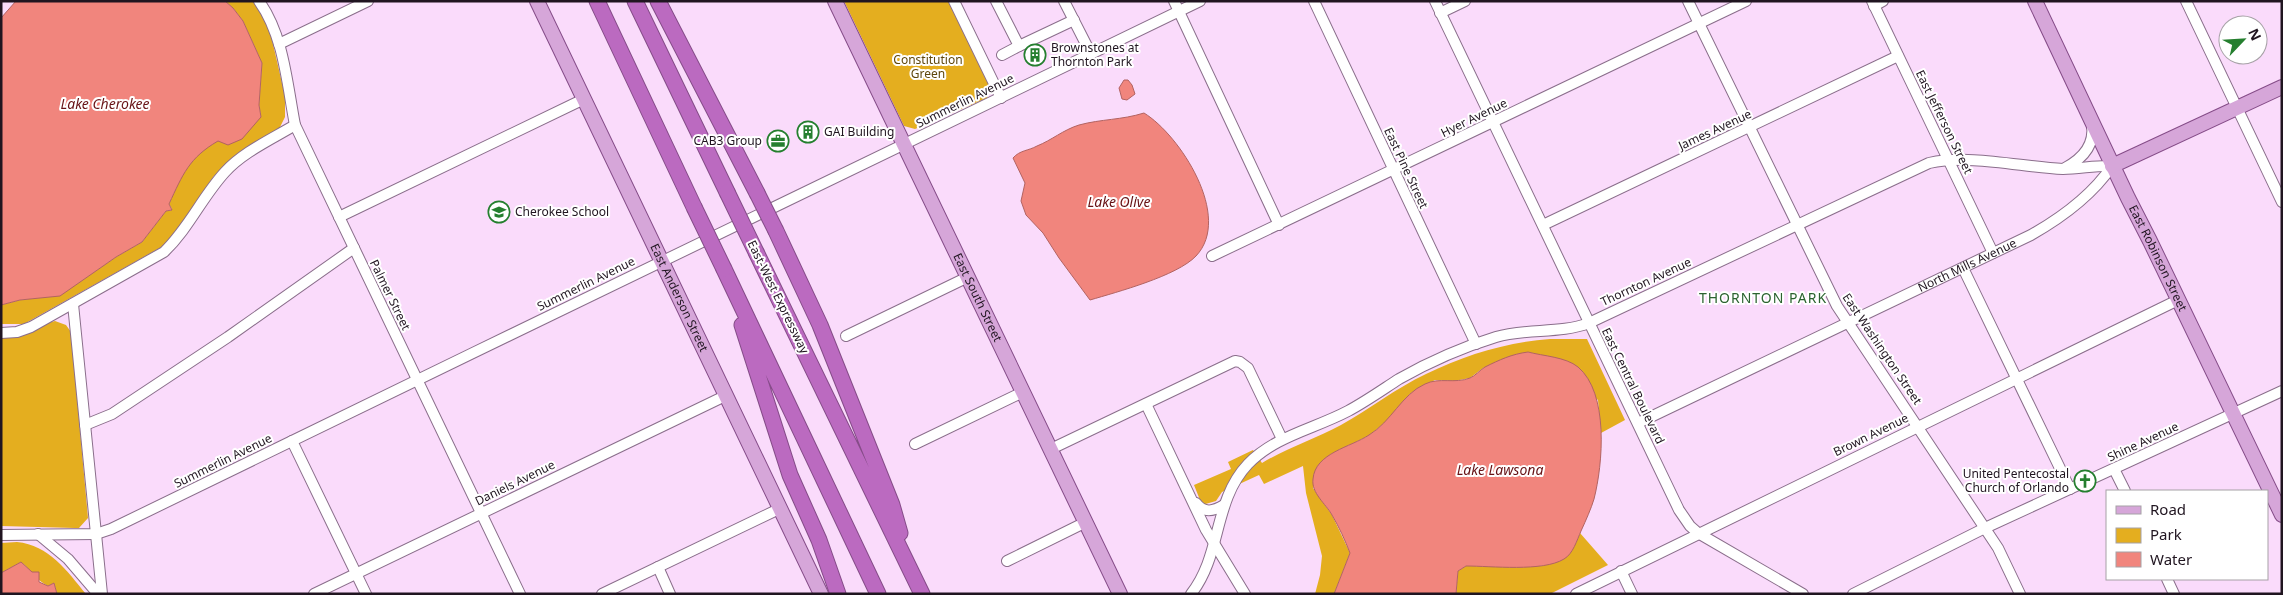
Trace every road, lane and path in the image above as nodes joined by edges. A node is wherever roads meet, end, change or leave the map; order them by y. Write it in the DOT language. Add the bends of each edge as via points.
graph roads {
  1 [pos="259,1"];
  2 [pos="368,1"];
  3 [pos="537,1"];
  4 [pos="597,1"];
  5 [pos="635,1"];
  6 [pos="658,1"];
  7 [pos="836,1"];
  8 [pos="954,1"];
  9 [pos="996,1"];
  10 [pos="1064,1"];
  11 [pos="1174,1"];
  12 [pos="1200,1"];
  13 [pos="1314,1"];
  14 [pos="1435,1"];
  15 [pos="1465,1"];
  16 [pos="1688,1"];
  17 [pos="1746,1"];
  18 [pos="2035,1"];
  19 [pos="2186,1"];
  20 [pos="1876,3"];
  21 [pos="1179,12"];
  22 [pos="1440,13"];
  23 [pos="1074,20"];
  24 [pos="1699,24"];
  25 [pos="279,44"];
  26 [pos="1019,46"];
  27 [pos="1091,54"];
  28 [pos="1002,55"];
  29 [pos="1898,56"];
  30 [pos="2282,87"];
  31 [pos="1001,98"];
  32 [pos="584,99"];
  33 [pos="2237,109"];
  34 [pos="2091,121"];
  35 [pos="1493,122"];
  36 [pos="295,126"];
  37 [pos="1750,127"];
  38 [pos="905,144"];
  39 [pos="1948,160"];
  40 [pos="2112,166"];
  41 [pos="2063,169"];
  42 [pos="1393,171"];
  43 [pos="2282,202"];
  44 [pos="340,217"];
  45 [pos="1798,224"];
  46 [pos="1279,225"];
  47 [pos="1544,225"];
  48 [pos="354,248"];
  49 [pos="1994,253"];
  50 [pos="1212,256"];
  51 [pos="661,261"];
  52 [pos="1963,268"];
  53 [pos="724,269"];
  54 [pos="968,277"];
  55 [pos="2178,300"];
  56 [pos="73,304"];
  57 [pos="1847,322"];
  58 [pos="1589,323"];
  59 [pos="1,333"];
  60 [pos="846,336"];
  61 [pos="1476,344"];
  62 [pos="2016,378"];
  63 [pos="418,382"];
  64 [pos="2282,391"];
  65 [pos="1023,392"];
  66 [pos="727,395"];
  67 [pos="1146,404"];
  68 [pos="2234,414"];
  69 [pos="1638,423"];
  70 [pos="86,425"];
  71 [pos="1918,425"];
  72 [pos="1282,439"];
  73 [pos="292,441"];
  74 [pos="915,444"];
  75 [pos="1051,449"];
  76 [pos="2114,469"];
  77 [pos="2070,489"];
  78 [pos="2124,490"];
  79 [pos="1191,496"];
  80 [pos="1224,504"];
  81 [pos="781,508"];
  82 [pos="482,513"];
  83 [pos="2282,515"];
  84 [pos="1086,522"];
  85 [pos="1985,528"];
  86 [pos="1698,533"];
  87 [pos="38,534"];
  88 [pos="96,534"];
  89 [pos="1,535"];
  90 [pos="1214,544"];
  91 [pos="1007,561"];
  92 [pos="658,567"];
  93 [pos="1621,572"];
  94 [pos="356,573"];
  95 [pos="914,578"];
  96 [pos="2167,580"];
  97 [pos="98,594"];
  98 [pos="102,594"];
  99 [pos="314,594"];
  100 [pos="366,594"];
  101 [pos="520,594"];
  102 [pos="602,594"];
  103 [pos="670,594"];
  104 [pos="821,594"];
  105 [pos="838,594"];
  106 [pos="878,594"];
  107 [pos="922,594"];
  108 [pos="1120,594"];
  109 [pos="1191,594"];
  110 [pos="1245,594"];
  111 [pos="1576,594"];
  112 [pos="1632,594"];
  113 [pos="1803,594"];
  114 [pos="1853,594"];
  115 [pos="2020,594"];
  116 [pos="2174,594"];
  1 -- 25 [label="street, Palmer Street"];
  2 -- 25 [label="street"];
  3 -- 32 [label="main road, East Anderson Street"];
  4 -- 53 [label="highway, bridge"];
  5 -- 95 [label="highway, East-West Expressway, bridge"];
  6 -- 95 [label="highway, bridge" via="757,193 820,325 892,505"];
  7 -- 38 [label="main road, East South Street"];
  8 -- 31 [label="street"];
  9 -- 26 [label="street"];
  10 -- 23 [label="street"];
  11 -- 21 [label="street"];
  12 -- 21 [label="street, Summerlin Avenue"];
  13 -- 42 [label="street, East Pine Street"];
  14 -- 22 [label="street, East Central Boulevard"];
  15 -- 22 [label="street"];
  16 -- 24 [label="street, East Washington Street"];
  17 -- 24 [label="street, Hyer Avenue"];
  18 -- 34 [label="main road, East Robinson Street"];
  19 -- 33 [label="street"];
  20 -- 29 [label="street, East Jefferson Street"];
  21 -- 27 [label="street, Summerlin Avenue"];
  21 -- 46 [label="street"];
  22 -- 35 [label="street, East Central Boulevard"];
  23 -- 26 [label="street"];
  23 -- 27 [label="street"];
  24 -- 35 [label="street, Hyer Avenue"];
  24 -- 37 [label="street, East Washington Street"];
  25 -- 36 [label="street, Palmer Street"];
  26 -- 28 [label="street"];
  27 -- 31 [label="street, Summerlin Avenue"];
  29 -- 37 [label="street, James Avenue"];
  29 -- 39 [label="street, East Jefferson Street"];
  30 -- 33 [label="main road, North Mills Avenue"];
  31 -- 38 [label="street, Summerlin Avenue"];
  32 -- 44 [label="street"];
  32 -- 51 [label="main road, East Anderson Street"];
  33 -- 40 [label="main road, North Mills Avenue"];
  33 -- 43 [label="street"];
  34 -- 40 [label="main road, East Robinson Street"];
  34 -- 41 [label="street" via="2093,133 2087,150 2081,158"];
  35 -- 42 [label="street, Hyer Avenue"];
  35 -- 47 [label="street, East Central Boulevard"];
  36 -- 44 [label="street, Palmer Street"];
  36 -- 56 [label="street" via="244,156 227,170 211,188 180,236 164,252"];
  37 -- 45 [label="street, East Washington Street"];
  37 -- 47 [label="street, James Avenue"];
  38 -- 51 [label="street, Summerlin Avenue"];
  38 -- 54 [label="main road, East South Street"];
  39 -- 41 [label="street, Thornton Avenue"];
  39 -- 45 [label="street, Thornton Avenue" via="1919,167"];
  39 -- 49 [label="street, East Jefferson Street"];
  40 -- 41 [label="street, Thornton Avenue"];
  40 -- 49 [label="street, North Mills Avenue" via="2102,182 2054,220"];
  40 -- 55 [label="main road, East Robinson Street"];
  42 -- 46 [label="street, Hyer Avenue"];
  42 -- 61 [label="street, East Pine Street"];
  44 -- 48 [label="street, Palmer Street"];
  45 -- 57 [label="street, East Washington Street"];
  45 -- 58 [label="street, Thornton Avenue"];
  46 -- 50 [label="street, Hyer Avenue"];
  47 -- 58 [label="street, East Central Boulevard"];
  48 -- 63 [label="street, Palmer Street"];
  48 -- 70 [label="street" via="120,409"];
  49 -- 52 [label="street, North Mills Avenue"];
  51 -- 63 [label="street, Summerlin Avenue"];
  51 -- 66 [label="main road, East Anderson Street"];
  52 -- 57 [label="street, North Mills Avenue"];
  52 -- 62 [label="street"];
  53 -- 105 [label="highway" via="790,475 819,540"];
  53 -- 106 [label="highway"];
  54 -- 60 [label="street"];
  54 -- 65 [label="main road, East South Street"];
  55 -- 62 [label="street, Brown Avenue"];
  55 -- 68 [label="main road, East Robinson Street"];
  56 -- 59 [label="street" via="31,327"];
  56 -- 70 [label="street"];
  57 -- 69 [label="street, North Mills Avenue"];
  57 -- 71 [label="street, East Washington Street"];
  58 -- 61 [label="street, Thornton Avenue" via="1566,329 1513,333"];
  58 -- 69 [label="street, East Central Boulevard"];
  61 -- 72 [label="street, Thornton Avenue" via="1419,369 1329,420"];
  62 -- 71 [label="street, Brown Avenue"];
  62 -- 77 [label="street"];
  63 -- 73 [label="street, Summerlin Avenue"];
  63 -- 82 [label="street, Palmer Street"];
  64 -- 68 [label="street, Shine Avenue"];
  65 -- 74 [label="street"];
  65 -- 75 [label="main road, East South Street"];
  66 -- 81 [label="main road, East Anderson Street"];
  66 -- 82 [label="street, Daniels Avenue"];
  67 -- 72 [label="street" via="1230,362 1240,362 1248,368"];
  67 -- 75 [label="street"];
  67 -- 79 [label="street"];
  68 -- 76 [label="street, Shine Avenue"];
  68 -- 83 [label="main road, East Robinson Street"];
  69 -- 86 [label="street, East Central Boulevard" via="1679,510"];
  70 -- 88 [label="street"];
  71 -- 85 [label="street, East Washington Street"];
  71 -- 86 [label="street, Brown Avenue"];
  72 -- 80 [label="street, Thornton Avenue" via="1248,464"];
  73 -- 88 [label="street, Summerlin Avenue"];
  73 -- 94 [label="street"];
  75 -- 84 [label="main road, East South Street"];
  76 -- 77 [label="street, Shine Avenue"];
  76 -- 78 [label="street"];
  77 -- 85 [label="street, Shine Avenue"];
  79 -- 80 [label="street" via="1204,510 1215,510"];
  79 -- 90 [label="street"];
  80 -- 90 [label="street, Thornton Avenue"];
  81 -- 92 [label="street"];
  81 -- 104 [label="main road, East Anderson Street"];
  82 -- 94 [label="street, Daniels Avenue"];
  82 -- 101 [label="street, Palmer Street"];
  84 -- 91 [label="street"];
  84 -- 108 [label="main road, East South Street"];
  85 -- 114 [label="street, Shine Avenue"];
  85 -- 115 [label="street, East Washington Street"];
  86 -- 93 [label="street, Brown Avenue"];
  86 -- 113 [label="street, East Central Boulevard"];
  87 -- 88 [label="street, Summerlin Avenue"];
  87 -- 89 [label="street, Summerlin Avenue"];
  87 -- 97 [label="street" via="68,558"];
  88 -- 98 [label="street"];
  90 -- 109 [label="street, Thornton Avenue" via="1208,566"];
  90 -- 110 [label="street"];
  92 -- 102 [label="street"];
  92 -- 103 [label="street"];
  93 -- 111 [label="street, Brown Avenue"];
  93 -- 112 [label="street"];
  94 -- 99 [label="street, Daniels Avenue"];
  94 -- 100 [label="street"];
  95 -- 107 [label="highway, East-West Expressway"];
  96 -- 116 [label="street"];
}
